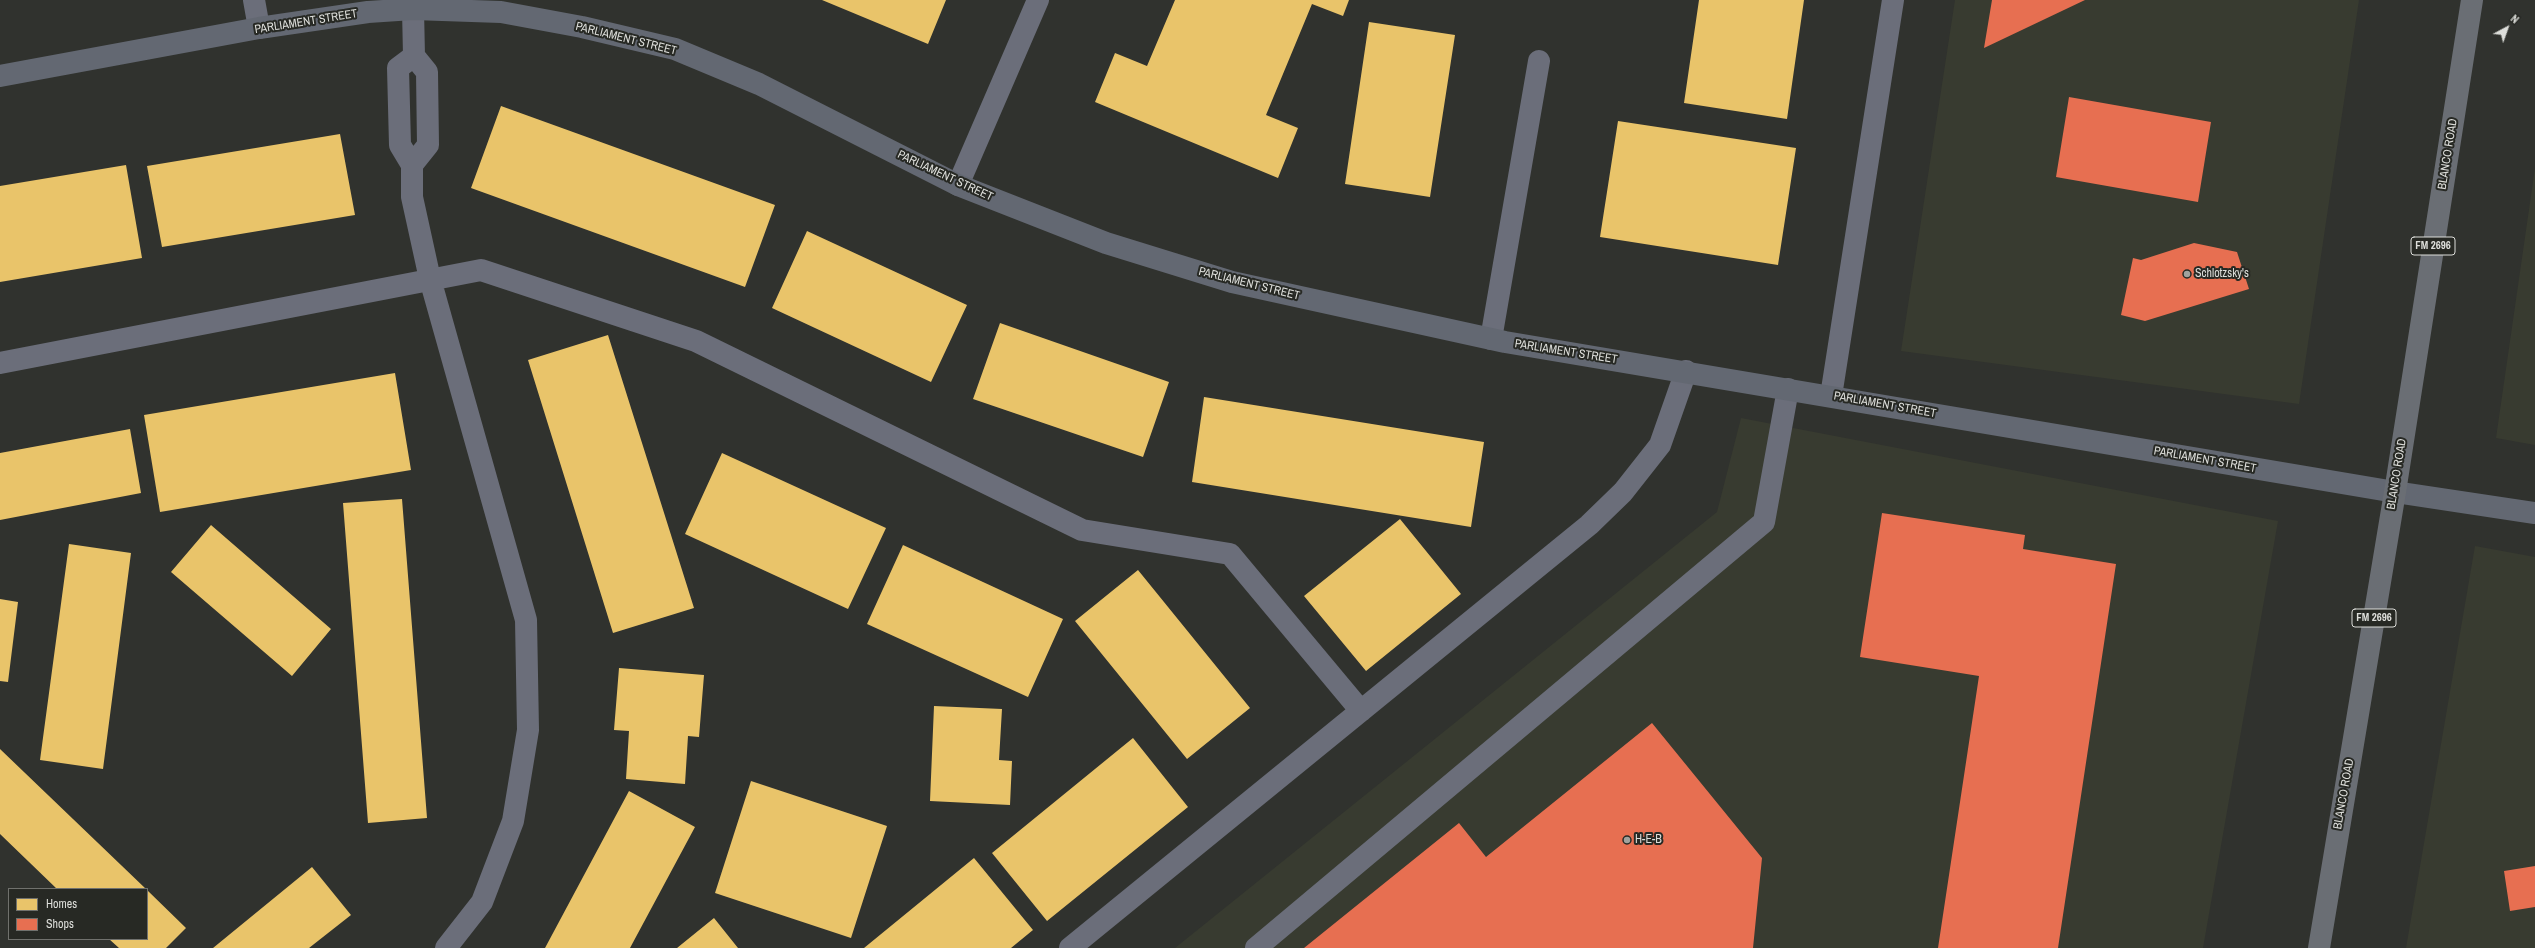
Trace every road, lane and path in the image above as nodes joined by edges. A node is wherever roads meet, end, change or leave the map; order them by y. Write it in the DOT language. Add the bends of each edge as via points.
graph roads {
  1 [pos="254,0"];
  2 [pos="1038,0"];
  3 [pos="1893,0"];
  4 [pos="2472,0"];
  5 [pos="502,6"];
  6 [pos="414,9"];
  7 [pos="259,28"];
  8 [pos="414,56"];
  9 [pos="1539,61"];
  10 [pos="0,76"];
  11 [pos="412,165"];
  12 [pos="958,184"];
  13 [pos="430,279"];
  14 [pos="1491,339"];
  15 [pos="0,363"];
  16 [pos="1686,372"];
  17 [pos="1788,389"];
  18 [pos="1831,396"];
  19 [pos="2395,492"];
  20 [pos="2535,513"];
  21 [pos="1361,711"];
  22 [pos="446,948"];
  23 [pos="1070,948"];
  24 [pos="1256,948"];
  25 [pos="2319,948"];
  1 -- 7 [label="lane"];
  2 -- 12 [label="lane"];
  3 -- 18 [label="lane"];
  4 -- 19 [label="main road, BLANCO ROAD / FM 2696"];
  5 -- 6 [label="street, PARLIAMENT STREET"];
  5 -- 12 [label="street, PARLIAMENT STREET" via="674,49 759,84"];
  6 -- 7 [label="street, PARLIAMENT STREET" via="368,12"];
  6 -- 8 [label="lane"];
  7 -- 10 [label="street, PARLIAMENT STREET"];
  8 -- 11 [label="lane" via="427,72 428,145"];
  8 -- 11 [label="lane" via="398,68 400,145"];
  9 -- 14 [label="lane"];
  11 -- 13 [label="lane" via="412,197"];
  12 -- 14 [label="street, PARLIAMENT STREET" via="1106,243 1232,282"];
  13 -- 15 [label="lane"];
  13 -- 21 [label="lane" via="481,270 696,341 1082,530 1230,554"];
  13 -- 22 [label="lane" via="526,620 528,730 513,821 482,902"];
  14 -- 16 [label="street, PARLIAMENT STREET"];
  16 -- 17 [label="street, PARLIAMENT STREET"];
  16 -- 21 [label="lane" via="1660,444 1623,492 1589,525"];
  17 -- 18 [label="street, PARLIAMENT STREET"];
  17 -- 24 [label="lane" via="1764,522"];
  18 -- 19 [label="street, PARLIAMENT STREET"];
  19 -- 20 [label="street, PARLIAMENT STREET"];
  19 -- 25 [label="main road, BLANCO ROAD / FM 2696"];
  21 -- 23 [label="lane"];
}
